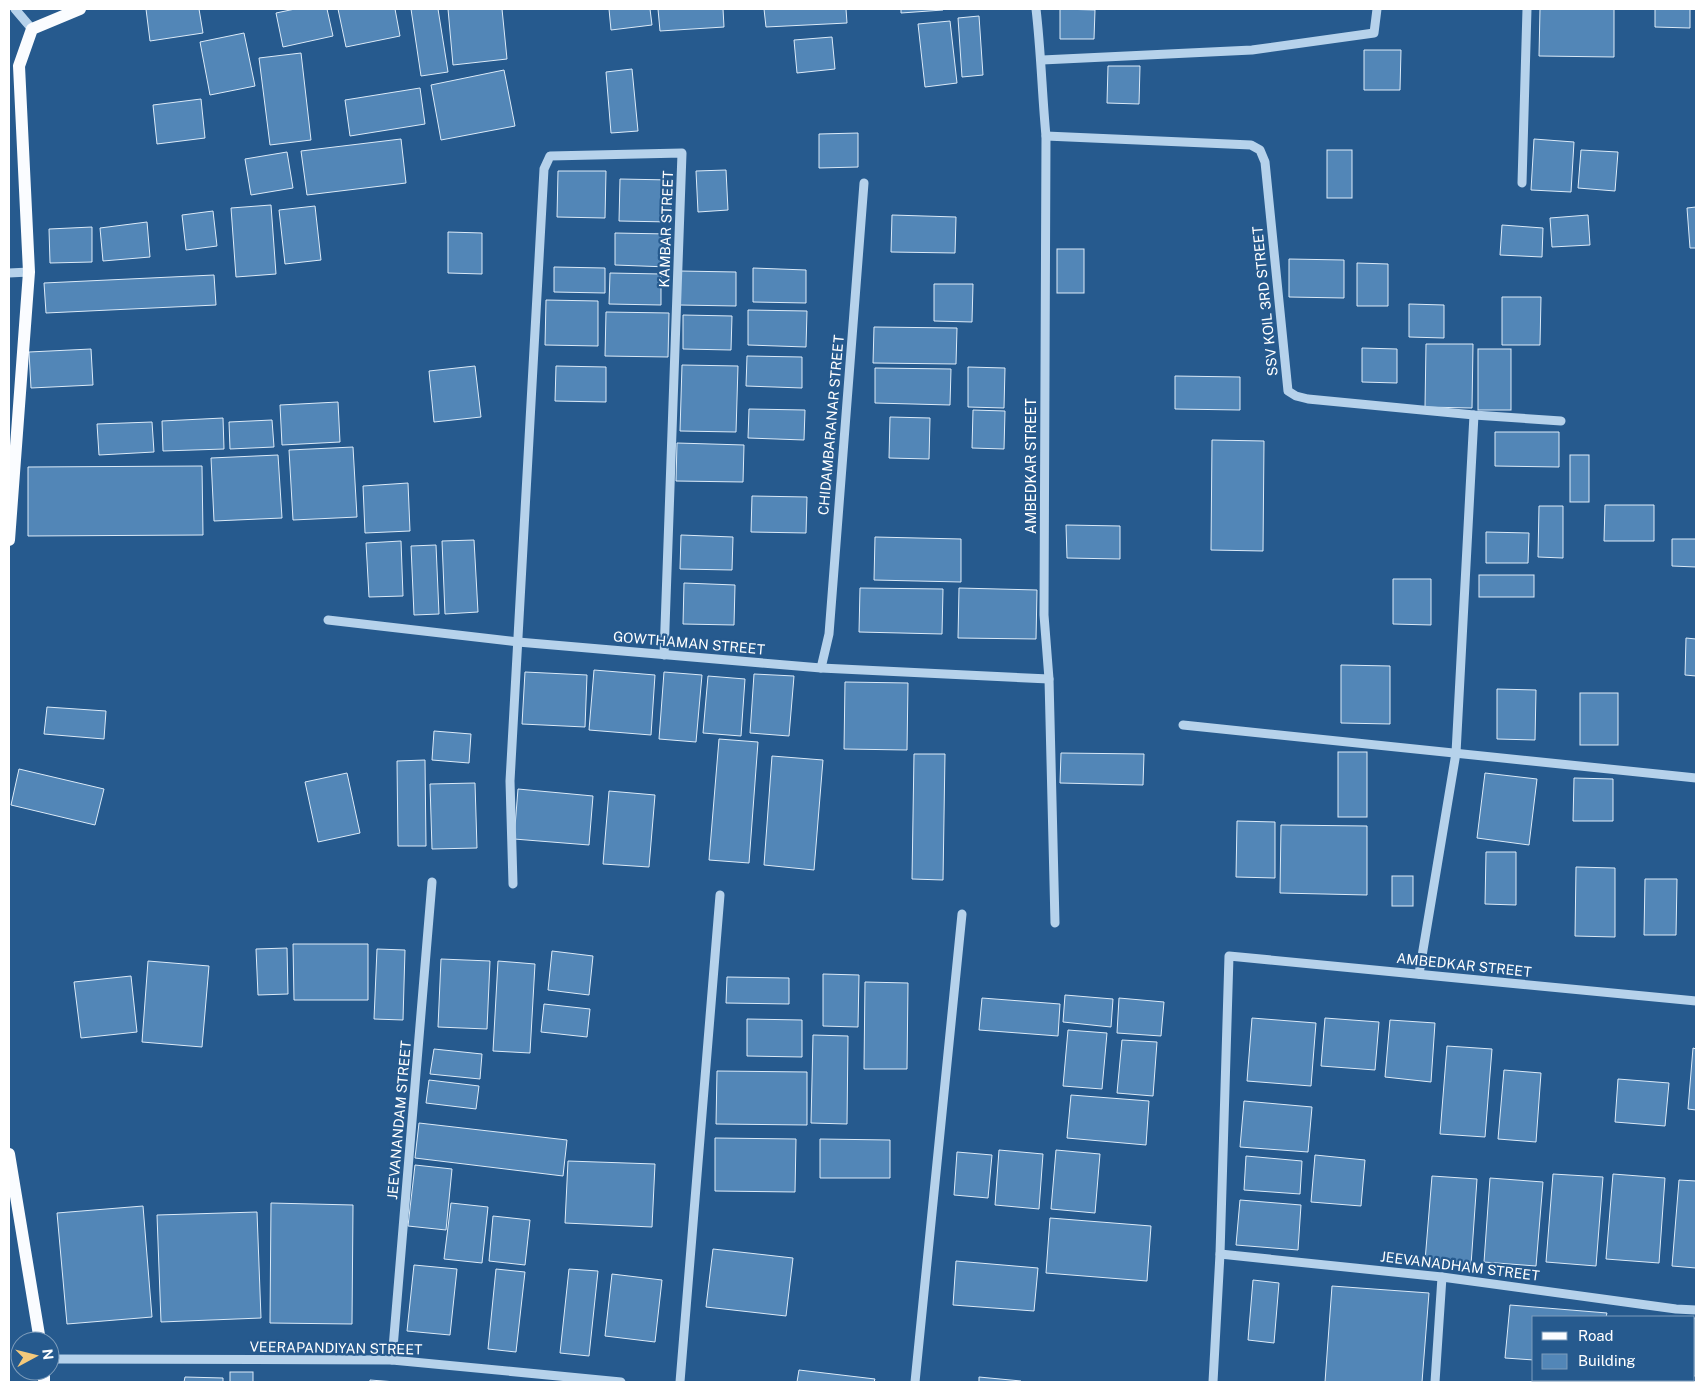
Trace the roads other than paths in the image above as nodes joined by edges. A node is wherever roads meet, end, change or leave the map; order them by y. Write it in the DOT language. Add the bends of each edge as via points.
graph roads {
  1 [pos="16,9"];
  2 [pos="80,9"];
  3 [pos="1036,9"];
  4 [pos="1377,9"];
  5 [pos="1527,9"];
  6 [pos="32,29"];
  7 [pos="1042,60"];
  8 [pos="1046,136"];
  9 [pos="1522,183"];
  10 [pos="864,184"];
  11 [pos="29,272"];
  12 [pos="9,273"];
  13 [pos="1474,415"];
  14 [pos="1561,421"];
  15 [pos="9,540"];
  16 [pos="328,620"];
  17 [pos="518,642"];
  18 [pos="664,655"];
  19 [pos="821,668"];
  20 [pos="1049,679"];
  21 [pos="1183,725"];
  22 [pos="1456,753"];
  23 [pos="1696,778"];
  24 [pos="432,882"];
  25 [pos="513,884"];
  26 [pos="720,895"];
  27 [pos="962,914"];
  28 [pos="1055,923"];
  29 [pos="1420,974"];
  30 [pos="1696,1001"];
  31 [pos="9,1154"];
  32 [pos="1220,1254"];
  33 [pos="1442,1277"];
  34 [pos="1696,1310"];
  35 [pos="1676,1313"];
  36 [pos="38,1331"];
  37 [pos="60,1359"];
  38 [pos="392,1360"];
  39 [pos="621,1382"];
  40 [pos="680,1382"];
  41 [pos="915,1382"];
  42 [pos="1213,1382"];
  43 [pos="1436,1382"];
  1 -- 6 [label="street"];
  2 -- 6 [label="main road"];
  3 -- 7 [label="street, AMBEDKAR STREET"];
  4 -- 7 [label="street" via="1374,33 1252,50"];
  5 -- 9 [label="street"];
  6 -- 11 [label="main road" via="19,66"];
  7 -- 8 [label="street, AMBEDKAR STREET"];
  8 -- 13 [label="street, SSV KOIL 3RD STREET" via="1251,145 1260,150 1265,162 1288,391 1308,399"];
  8 -- 20 [label="street, AMBEDKAR STREET" via="1044,615"];
  10 -- 19 [label="street, CHIDAMBARANAR STREET" via="829,624"];
  11 -- 12 [label="street"];
  11 -- 15 [label="main road"];
  13 -- 14 [label="street, SSV KOIL 3RD STREET"];
  13 -- 22 [label="street"];
  16 -- 17 [label="street, GOWTHAMAN STREET"];
  17 -- 18 [label="street, GOWTHAMAN STREET"];
  17 -- 18 [label="street, KAMBAR STREET" via="544,169 550,156 682,153"];
  17 -- 25 [label="street" via="510,781"];
  18 -- 19 [label="street, GOWTHAMAN STREET"];
  19 -- 20 [label="street, GOWTHAMAN STREET"];
  20 -- 28 [label="street, AMBEDKAR STREET"];
  21 -- 22 [label="street"];
  22 -- 23 [label="street"];
  22 -- 29 [label="street"];
  24 -- 38 [label="street, JEEVANANDAM STREET"];
  26 -- 40 [label="street"];
  27 -- 41 [label="street"];
  29 -- 30 [label="street, AMBEDKAR STREET"];
  29 -- 32 [label="street, AMBEDKAR STREET" via="1229,956"];
  31 -- 36 [label="main road"];
  32 -- 33 [label="street, JEEVANADHAM STREET"];
  32 -- 42 [label="street"];
  33 -- 35 [label="street, JEEVANADHAM STREET"];
  33 -- 43 [label="street"];
  34 -- 35 [label="street, JEEVANADHAM STREET"];
  37 -- 38 [label="street, VEERAPANDIYAN STREET"];
  38 -- 39 [label="street, VEERAPANDIYAN STREET"];
}
